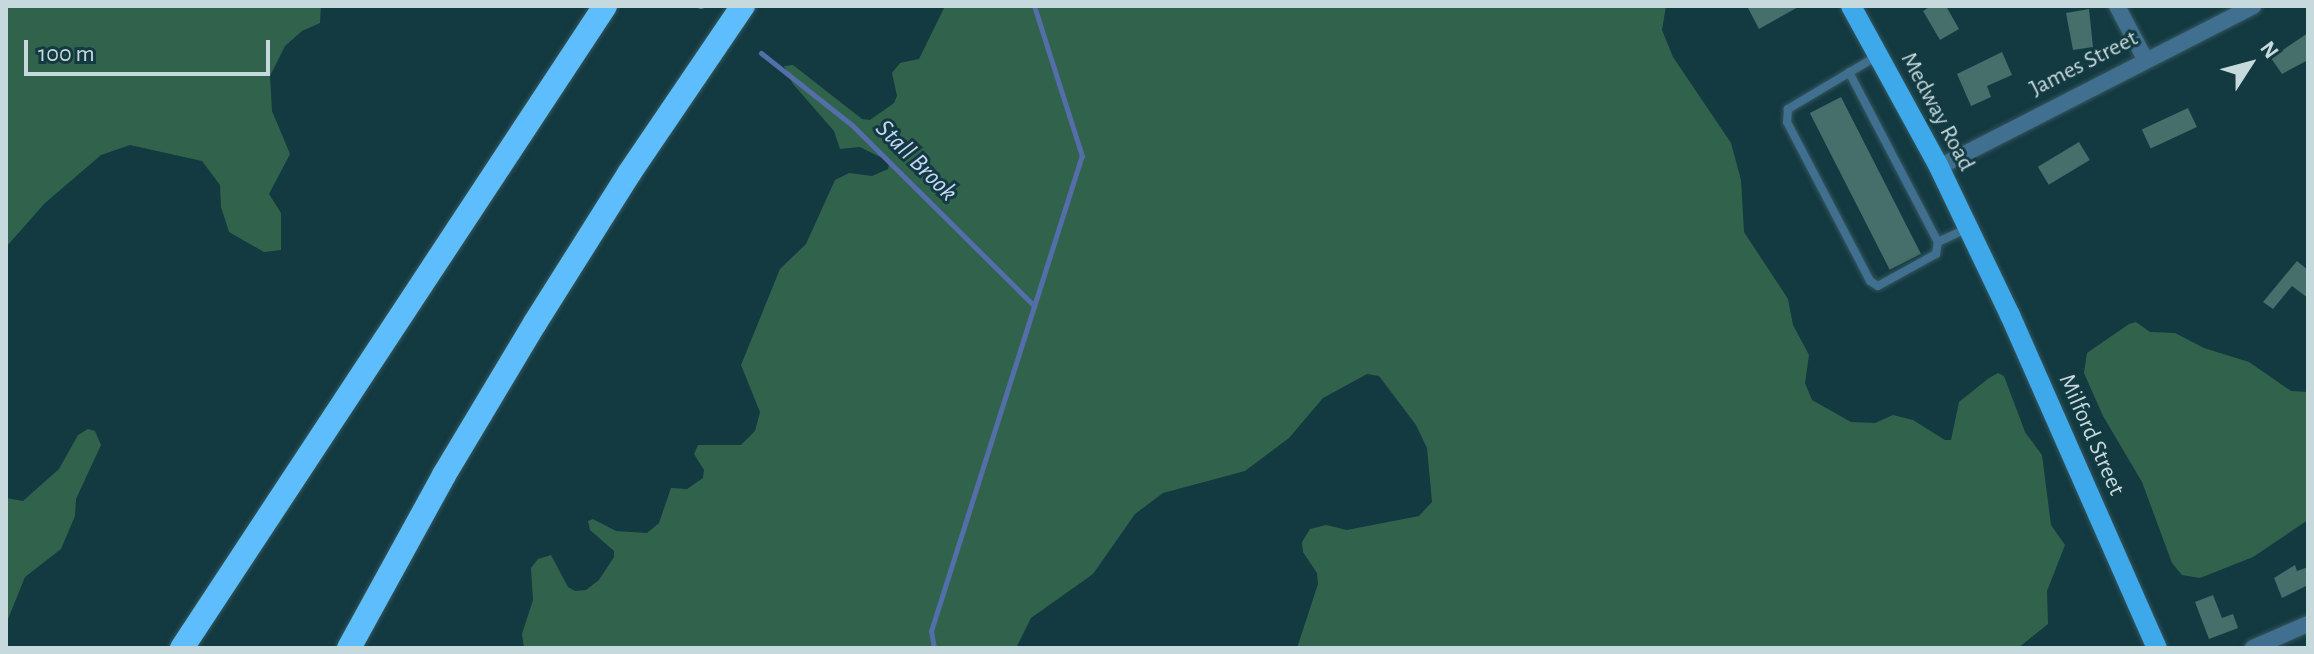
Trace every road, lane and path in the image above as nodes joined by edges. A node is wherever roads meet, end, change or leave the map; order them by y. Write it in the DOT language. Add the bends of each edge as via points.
graph roads {
  1 [pos="605,6"];
  2 [pos="743,6"];
  3 [pos="754,6"];
  4 [pos="1851,6"];
  5 [pos="2117,6"];
  6 [pos="2253,6"];
  7 [pos="1878,56"];
  8 [pos="2145,59"];
  9 [pos="1849,72"];
  10 [pos="695,74"];
  11 [pos="1939,167"];
  12 [pos="1972,236"];
  13 [pos="1938,242"];
  14 [pos="2308,624"];
  15 [pos="182,648"];
  16 [pos="349,648"];
  17 [pos="2157,648"];
  18 [pos="2253,648"];
  1 -- 15 [label="highway"];
  2 -- 10 [label="highway"];
  3 -- 10 [label="highway"];
  4 -- 7 [label="main road, Medway Road"];
  5 -- 8 [label="street"];
  6 -- 8 [label="street, James Street"];
  7 -- 9 [label="lane"];
  7 -- 11 [label="main road, Medway Road"];
  8 -- 11 [label="street, James Street"];
  9 -- 13 [label="lane"];
  9 -- 13 [label="lane" via="1788,109 1787,122 1870,281 1878,286 1936,254"];
  10 -- 16 [label="highway" via="505,372"];
  11 -- 12 [label="main road, Medway Road"];
  12 -- 13 [label="lane"];
  12 -- 17 [label="main road, Milford Street"];
  14 -- 18 [label="street"];
}
